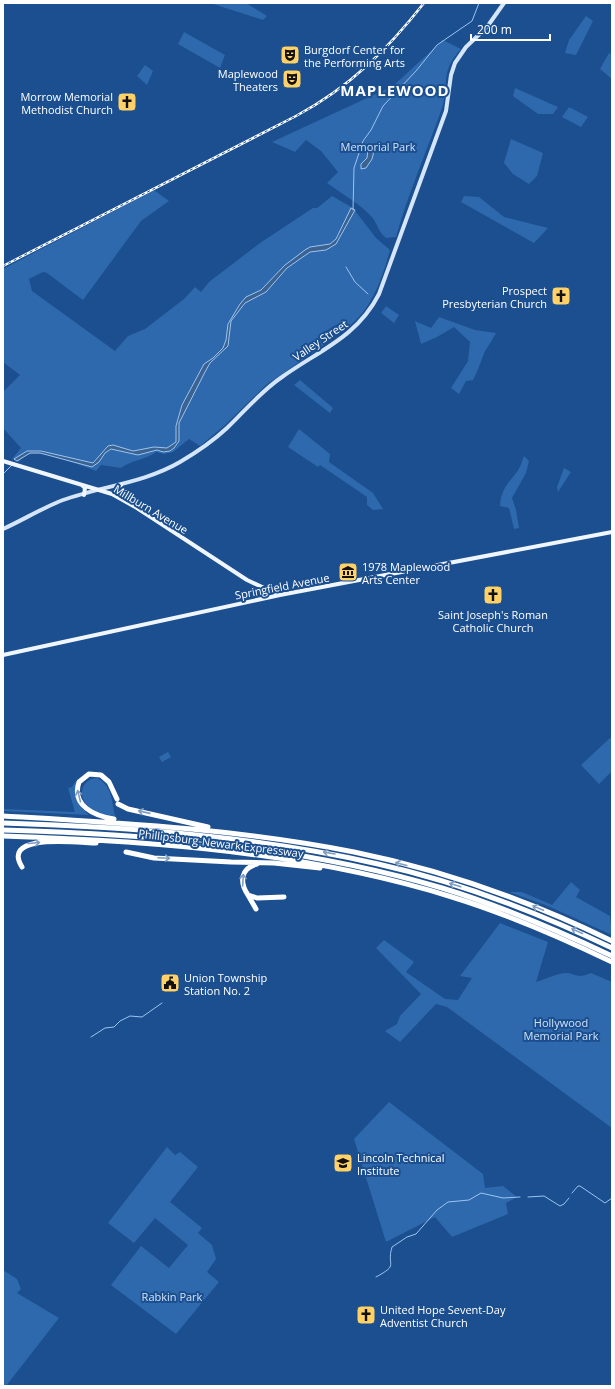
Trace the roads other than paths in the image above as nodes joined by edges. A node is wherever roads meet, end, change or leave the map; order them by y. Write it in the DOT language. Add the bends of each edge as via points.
graph roads {
  1 [pos="504,3"];
  2 [pos="3,461"];
  3 [pos="82,484"];
  4 [pos="121,485"];
  5 [pos="101,490"];
  6 [pos="84,495"];
  7 [pos="118,498"];
  8 [pos="3,529"];
  9 [pos="612,532"];
  10 [pos="280,596"];
  11 [pos="3,655"];
  12 [pos="3,816"];
  13 [pos="3,822"];
  14 [pos="137,824"];
  15 [pos="3,830"];
  16 [pos="236,834"];
  17 [pos="3,836"];
  18 [pos="133,842"];
  19 [pos="126,852"];
  20 [pos="267,862"];
  21 [pos="22,868"];
  22 [pos="351,871"];
  23 [pos="248,895"];
  24 [pos="284,897"];
  25 [pos="256,909"];
  26 [pos="612,941"];
  27 [pos="612,948"];
  28 [pos="612,956"];
  29 [pos="612,962"];
  1 -- 4 [label="main road, Valley Street" via="487,27 466,47 455,63 446,110 379,294 365,317 345,336 273,383 197,452 162,472"];
  2 -- 3 [label="main road, Millburn Avenue"];
  3 -- 5 [label="main road, Millburn Avenue"];
  3 -- 6 [label="main road" via="85,488"];
  4 -- 5 [label="main road, Valley Street"];
  4 -- 7 [label="main road" via="116,491"];
  5 -- 6 [label="main road, Valley Street"];
  5 -- 7 [label="main road, Millburn Avenue"];
  6 -- 8 [label="main road, Valley Street" via="63,500"];
  7 -- 10 [label="main road, Millburn Avenue" via="247,580"];
  9 -- 10 [label="main road, Springfield Avenue"];
  10 -- 11 [label="main road, Springfield Avenue"];
  12 -- 14 [label="highway, Phillipsburg-Newark Expressway"];
  27 -- 13 [label="highway, Phillipsburg-Newark Expressway, one-way" via="561,924 451,884 380,864 323,852 250,841"];
  14 -- 16 [label="highway, Phillipsburg-Newark Expressway"];
  14 -- 16 [label="highway" via="102,817 88,810 78,797 80,782 89,774 101,775 109,782 118,802 128,809"];
  15 -- 28 [label="highway, Phillipsburg-Newark Expressway" via="198,842 352,865 411,879 486,903 545,925"];
  26 -- 16 [label="highway, Phillipsburg-Newark Expressway, one-way" via="529,905 439,874 354,852"];
  17 -- 18 [label="highway, Phillipsburg-Newark Expressway"];
  21 -- 18 [label="highway, one-way" via="15,855 19,848 28,843"];
  18 -- 22 [label="highway, Phillipsburg-Newark Expressway" via="236,852"];
  19 -- 20 [label="highway, one-way" via="154,858"];
  20 -- 22 [label="highway"];
  23 -- 20 [label="highway, one-way" via="242,883 244,872 253,865"];
  22 -- 29 [label="highway, Phillipsburg-Newark Expressway" via="481,907"];
  23 -- 24 [label="highway" via="257,898"];
  23 -- 25 [label="highway"];
}
